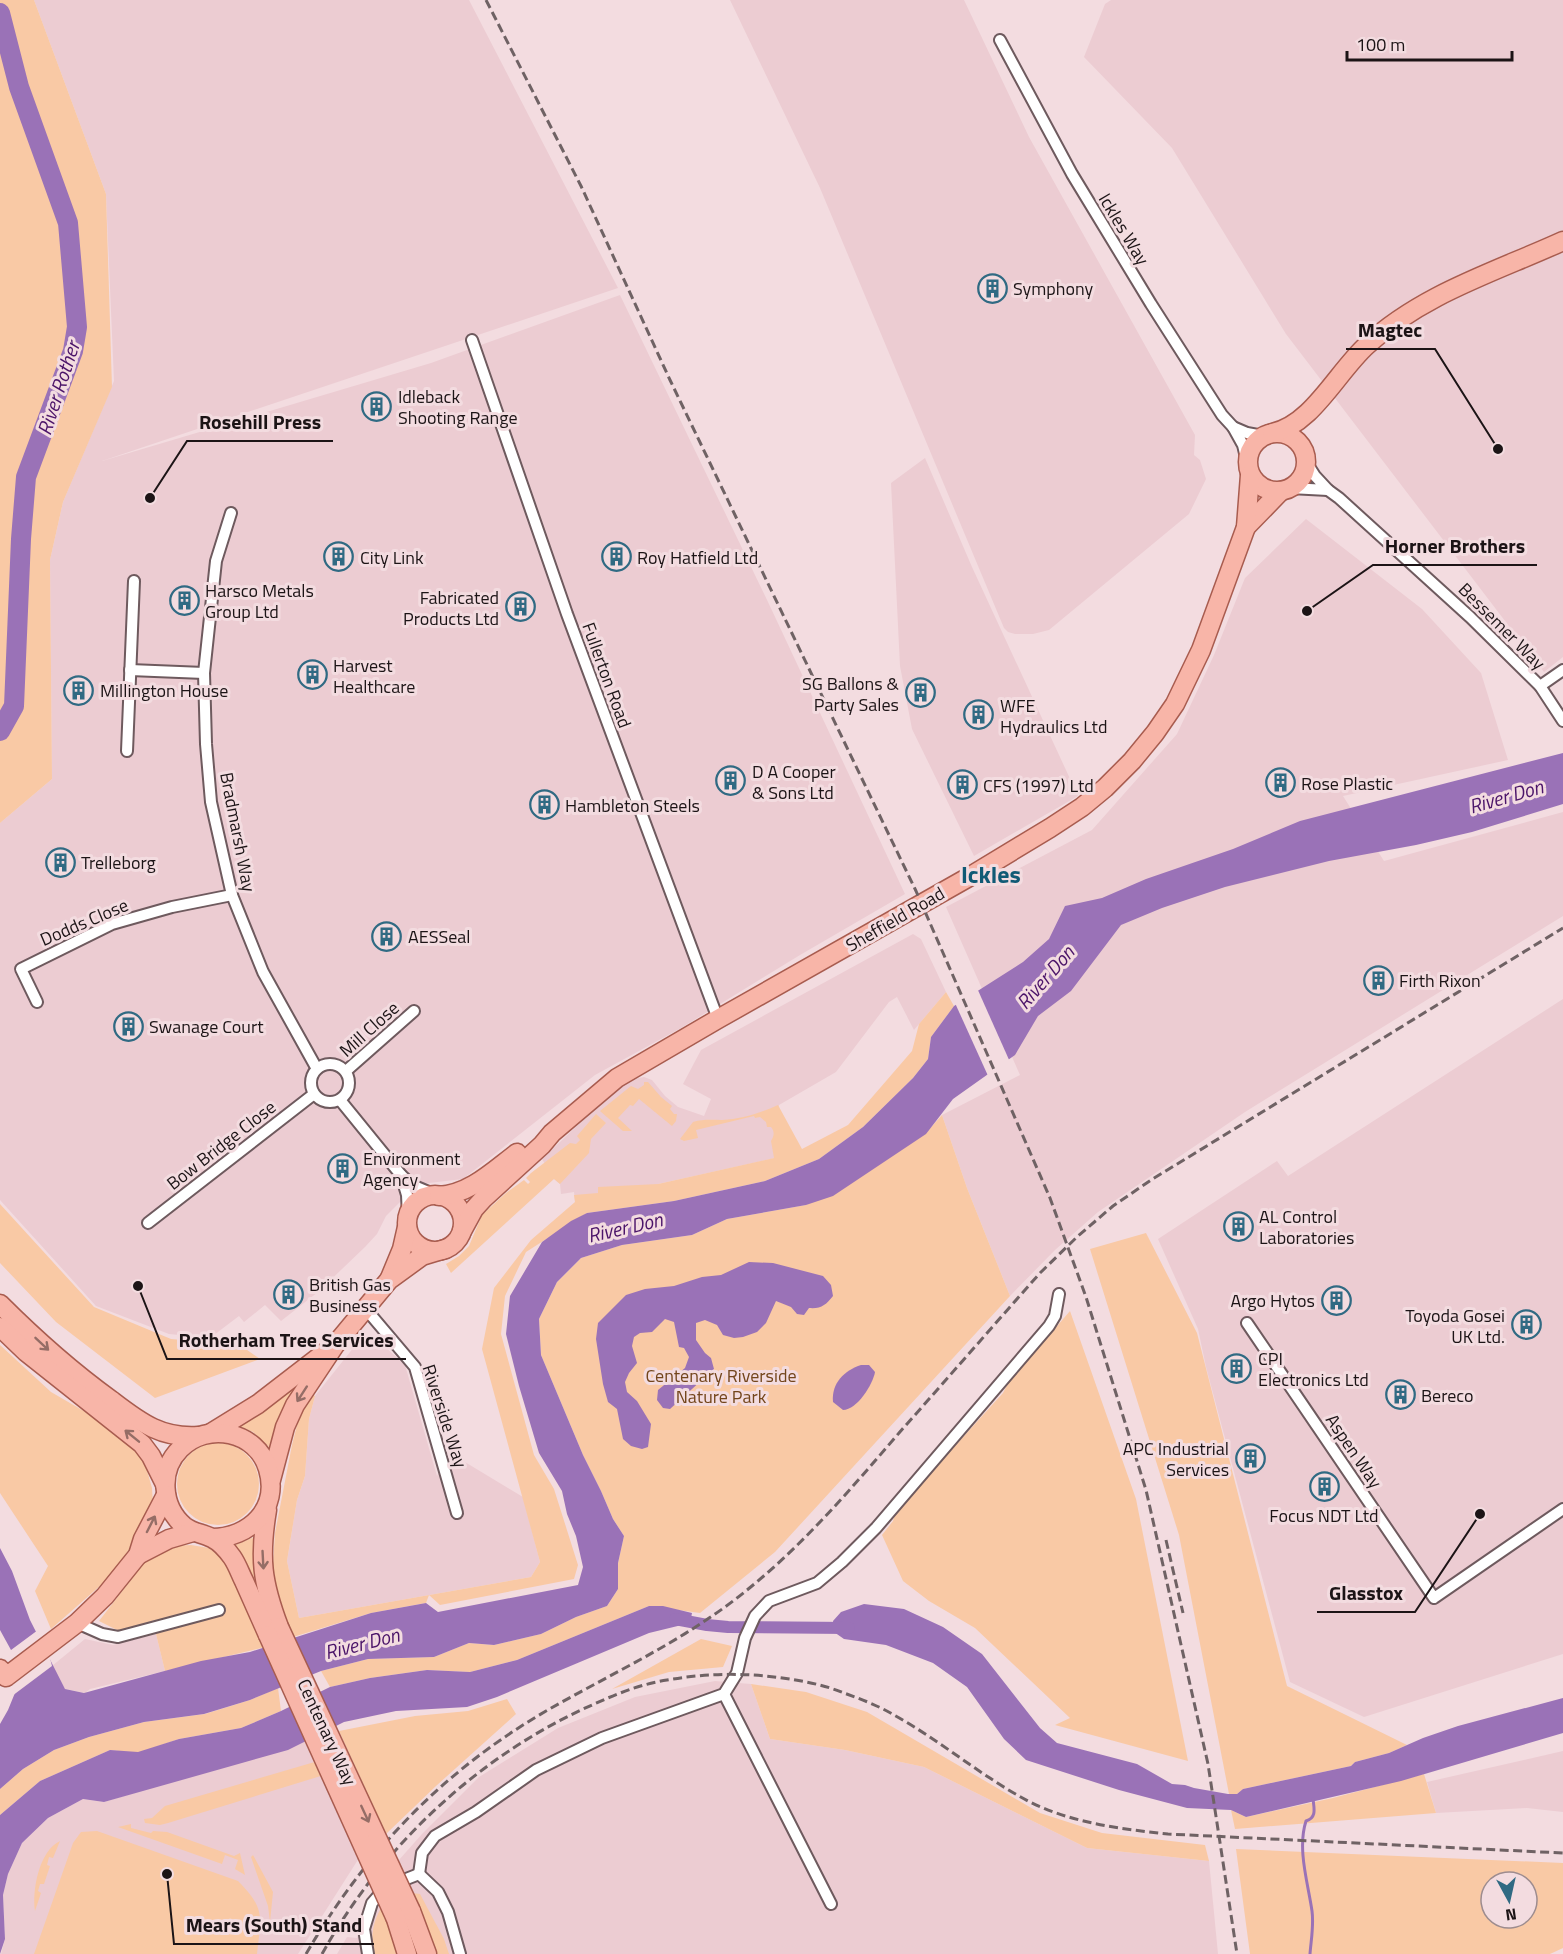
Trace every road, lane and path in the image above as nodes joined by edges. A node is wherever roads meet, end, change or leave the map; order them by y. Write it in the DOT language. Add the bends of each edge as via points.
graph roads {
  1 [pos="1000,40"];
  2 [pos="1563,241"];
  3 [pos="472,340"];
  4 [pos="1311,411"];
  5 [pos="1233,428"];
  6 [pos="1268,435"];
  7 [pos="1306,459"];
  8 [pos="1249,470"];
  9 [pos="1286,490"];
  10 [pos="1328,490"];
  11 [pos="231,513"];
  12 [pos="1246,527"];
  13 [pos="134,581"];
  14 [pos="1563,669"];
  15 [pos="130,670"];
  16 [pos="204,673"];
  17 [pos="1540,686"];
  18 [pos="1563,721"];
  19 [pos="127,751"];
  20 [pos="232,895"];
  21 [pos="37,1002"];
  22 [pos="414,1011"];
  23 [pos="718,1019"];
  24 [pos="317,1069"];
  25 [pos="346,1071"];
  26 [pos="314,1094"];
  27 [pos="340,1100"];
  28 [pos="552,1133"];
  29 [pos="401,1175"];
  30 [pos="439,1196"];
  31 [pos="408,1222"];
  32 [pos="148,1223"];
  33 [pos="462,1231"];
  34 [pos="445,1249"];
  35 [pos="389,1280"];
  36 [pos="1059,1294"];
  37 [pos="0,1304"];
  38 [pos="365,1308"];
  39 [pos="1247,1323"];
  40 [pos="0,1326"];
  41 [pos="335,1345"];
  42 [pos="205,1434"];
  43 [pos="271,1482"];
  44 [pos="165,1489"];
  45 [pos="268,1502"];
  46 [pos="1563,1509"];
  47 [pos="457,1513"];
  48 [pos="193,1532"];
  49 [pos="212,1538"];
  50 [pos="138,1555"];
  51 [pos="219,1610"];
  52 [pos="77,1623"];
  53 [pos="274,1631"];
  54 [pos="6,1672"];
  55 [pos="724,1694"];
  56 [pos="418,1874"];
  57 [pos="831,1904"];
  58 [pos="403,1915"];
  59 [pos="368,1954"];
  60 [pos="407,1954"];
  61 [pos="427,1954"];
  62 [pos="460,1954"];
  1 -- 5 [label="street, Ickles Way" via="1078,184"];
  2 -- 4 [label="main road" via="1416,307 1366,346"];
  3 -- 23 [label="street, Fullerton Road" via="567,614"];
  4 -- 6 [label="main road" via="1292,426"];
  4 -- 7 [label="main road"];
  5 -- 6 [label="street"];
  5 -- 8 [label="street, Ickles Way" via="1243,445"];
  6 -- 7 [label="main road" via="1291,436"];
  6 -- 8 [label="main road" via="1250,450"];
  7 -- 9 [label="main road" via="1301,479"];
  7 -- 10 [label="street, Bessemer Way"];
  8 -- 9 [label="main road" via="1264,488"];
  8 -- 12 [label="main road, Sheffield Road"];
  9 -- 10 [label="street"];
  9 -- 12 [label="main road, Sheffield Road"];
  10 -- 17 [label="street, Bessemer Way" via="1412,562"];
  11 -- 16 [label="street, Bradmarsh Way" via="216,561"];
  12 -- 23 [label="main road, Sheffield Road" via="1201,650 1174,704 1155,733 1105,788 1050,828 969,877"];
  13 -- 15 [label="street"];
  14 -- 17 [label="street"];
  15 -- 16 [label="street"];
  15 -- 19 [label="street"];
  16 -- 20 [label="street, Bradmarsh Way" via="211,802"];
  17 -- 18 [label="street, Bessemer Way"];
  20 -- 21 [label="street, Dodds Close" via="112,924 41,957 21,969"];
  20 -- 24 [label="street, Bradmarsh Way" via="263,972"];
  22 -- 25 [label="street, Mill Close"];
  23 -- 28 [label="main road, Sheffield Road" via="617,1078"];
  24 -- 25 [label="street" via="327,1064"];
  24 -- 26 [label="street" via="311,1082"];
  25 -- 27 [label="street" via="350,1086"];
  26 -- 27 [label="street" via="329,1103"];
  26 -- 32 [label="street, Bow Bridge Close"];
  27 -- 29 [label="street"];
  28 -- 30 [label="main road, Sheffield Road" via="536,1139 462,1192"];
  28 -- 33 [label="main road, Sheffield Road" via="484,1198"];
  29 -- 30 [label="street" via="412,1185"];
  29 -- 31 [label="street"];
  30 -- 31 [label="main road" via="418,1201"];
  30 -- 33 [label="main road" via="458,1207"];
  31 -- 34 [label="main road" via="414,1241 421,1247"];
  31 -- 35 [label="main road"];
  33 -- 34 [label="main road" via="454,1244"];
  34 -- 35 [label="main road" via="422,1256"];
  35 -- 38 [label="main road"];
  36 -- 55 [label="street" via="1049,1326 876,1528 817,1583 769,1601 755,1616 737,1673"];
  37 -- 42 [label="main road, one-way" via="51,1353 127,1412 153,1428 179,1437"];
  38 -- 41 [label="main road"];
  38 -- 47 [label="street, Riverside Way" via="415,1367"];
  39 -- 46 [label="street, Aspen Way" via="1434,1598"];
  44 -- 40 [label="main road, one-way" via="142,1444 26,1352"];
  41 -- 42 [label="main road" via="258,1404"];
  41 -- 43 [label="main road, one-way" via="295,1405 285,1427"];
  42 -- 43 [label="main road" via="236,1435 256,1449"];
  42 -- 44 [label="main road" via="178,1450 166,1471"];
  43 -- 45 [label="main road"];
  44 -- 48 [label="main road" via="175,1516"];
  50 -- 44 [label="main road, one-way"];
  45 -- 49 [label="main road" via="246,1530"];
  45 -- 53 [label="main road, Centenary Way, one-way" via="262,1563"];
  48 -- 49 [label="main road"];
  48 -- 50 [label="main road" via="168,1539"];
  49 -- 53 [label="main road, Centenary Way" via="234,1559"];
  50 -- 52 [label="main road"];
  51 -- 52 [label="street" via="118,1636"];
  52 -- 54 [label="main road"];
  53 -- 58 [label="main road, Centenary Way, bridge"];
  55 -- 56 [label="street" via="602,1738 536,1770 435,1836 422,1853"];
  55 -- 57 [label="street"];
  56 -- 59 [label="street" via="386,1887 372,1903 364,1929"];
  56 -- 62 [label="street" via="438,1892"];
  58 -- 60 [label="main road, Centenary Way"];
  58 -- 61 [label="main road, Centenary Way"];
}
